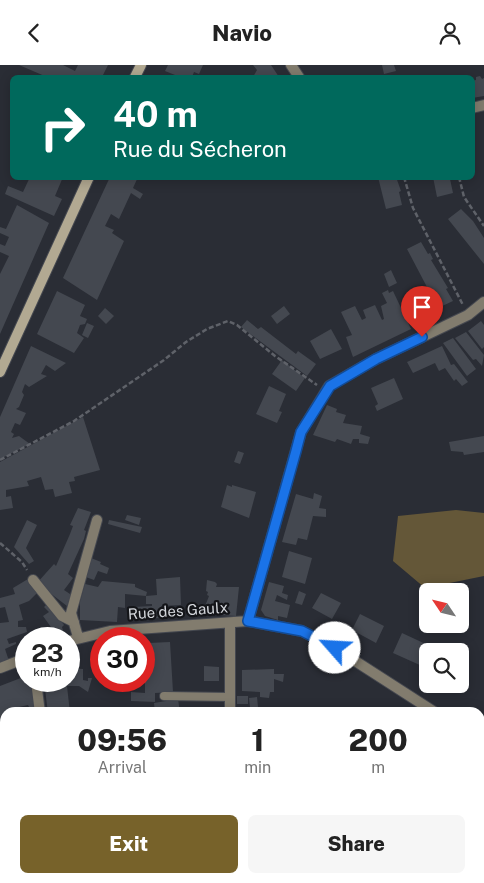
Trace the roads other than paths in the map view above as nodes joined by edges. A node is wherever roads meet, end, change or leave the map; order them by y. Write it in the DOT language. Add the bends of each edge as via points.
graph roads {
  1 [pos="88,180"];
  2 [pos="484,302"];
  3 [pos="0,372"];
  4 [pos="97,520"];
  5 [pos="33,580"];
  6 [pos="74,621"];
  7 [pos="248,621"];
  8 [pos="230,624"];
  9 [pos="74,627"];
  10 [pos="80,638"];
  11 [pos="15,662"];
  12 [pos="0,668"];
  13 [pos="37,692"];
  14 [pos="164,696"];
  15 [pos="230,697"];
  16 [pos="39,707"];
  17 [pos="230,707"];
  18 [pos="427,707"];
  1 -- 3 [label="main road"];
  2 -- 7 [label="street" via="468,315 376,359 327,390 301,432"];
  4 -- 6 [label="street, Rue des Gaulx" via="71,613"];
  5 -- 6 [label="street" via="62,616"];
  6 -- 9 [label="street, Rue des Gaulx"];
  7 -- 8 [label="street, Rue des Gaulx"];
  7 -- 18 [label="street, Rue des Gaulx" via="302,631 335,648"];
  8 -- 10 [label="street, Rue des Gaulx" via="199,623 120,630"];
  8 -- 15 [label="street"];
  11 -- 12 [label="street"];
  13 -- 16 [label="street"];
  14 -- 15 [label="lane"];
  15 -- 17 [label="street"];
}
